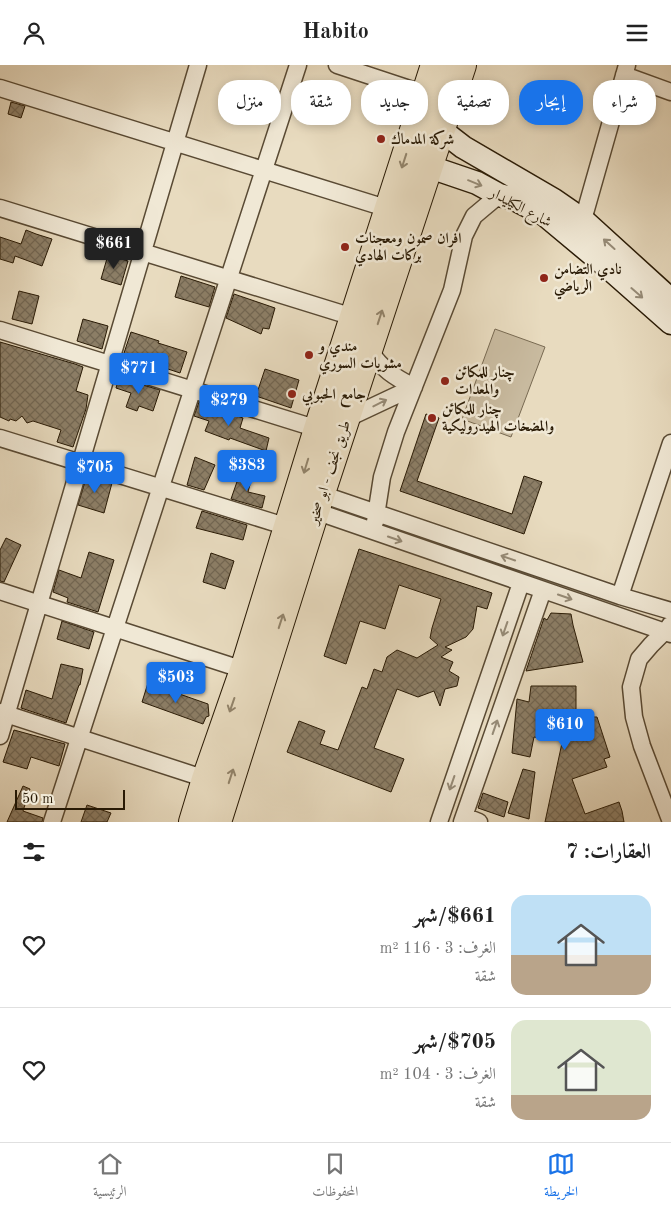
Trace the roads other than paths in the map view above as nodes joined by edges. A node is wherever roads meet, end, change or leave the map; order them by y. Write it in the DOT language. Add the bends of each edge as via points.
graph roads {
  1 [pos="198,65"];
  2 [pos="298,65"];
  3 [pos="337,65"];
  4 [pos="435,65"];
  5 [pos="462,65"];
  6 [pos="625,70"];
  7 [pos="383,80"];
  8 [pos="0,87"];
  9 [pos="428,88"];
  10 [pos="671,92"];
  11 [pos="416,125"];
  12 [pos="441,130"];
  13 [pos="175,142"];
  14 [pos="430,167"];
  15 [pos="264,170"];
  16 [pos="499,195"];
  17 [pos="0,208"];
  18 [pos="389,209"];
  19 [pos="583,220"];
  20 [pos="142,252"];
  21 [pos="229,279"];
  22 [pos="671,300"];
  23 [pos="353,317"];
  24 [pos="671,323"];
  25 [pos="0,330"];
  26 [pos="369,350"];
  27 [pos="110,364"];
  28 [pos="414,387"];
  29 [pos="192,390"];
  30 [pos="346,419"];
  31 [pos="318,429"];
  32 [pos="0,439"];
  33 [pos="671,443"];
  34 [pos="80,463"];
  35 [pos="161,488"];
  36 [pos="318,503"];
  37 [pos="377,513"];
  38 [pos="288,527"];
  39 [pos="373,531"];
  40 [pos="521,583"];
  41 [pos="544,590"];
  42 [pos="0,591"];
  43 [pos="620,596"];
  44 [pos="39,604"];
  45 [pos="671,611"];
  46 [pos="115,628"];
  47 [pos="669,630"];
  48 [pos="244,669"];
  49 [pos="3,713"];
  50 [pos="0,736"];
  51 [pos="80,738"];
  52 [pos="206,779"];
  53 [pos="468,820"];
  54 [pos="52,822"];
  55 [pos="193,822"];
  56 [pos="217,822"];
  57 [pos="439,822"];
  58 [pos="671,822"];
  1 -- 13 [label="street"];
  2 -- 15 [label="street"];
  3 -- 7 [label="street"];
  4 -- 9 [label="highway, طريق نجف - ابو صخير"];
  5 -- 12 [label="highway, طريق نجف - ابو صخير"];
  6 -- 10 [label="street"];
  6 -- 19 [label="street"];
  8 -- 13 [label="street"];
  11 -- 18 [label="highway, طريق نجف - ابو صخير, one-way"];
  12 -- 14 [label="highway, طريق نجف - ابو صخير"];
  12 -- 19 [label="main road, شارع الكيليدار" via="463,147"];
  13 -- 15 [label="street"];
  13 -- 20 [label="street"];
  14 -- 16 [label="main road, شارع الكيليدار, one-way" via="477,183"];
  26 -- 14 [label="highway, طريق نجف - ابو صخير, one-way"];
  15 -- 18 [label="street"];
  15 -- 21 [label="street"];
  16 -- 24 [label="main road, شارع الكيليدار, one-way" via="545,215"];
  16 -- 28 [label="street" via="474,217 464,235 452,290"];
  17 -- 20 [label="street"];
  18 -- 23 [label="highway, طريق نجف - ابو صخير"];
  22 -- 19 [label="main road, شارع الكيليدار, one-way"];
  20 -- 21 [label="street"];
  20 -- 27 [label="street"];
  21 -- 23 [label="street"];
  21 -- 29 [label="street"];
  23 -- 31 [label="highway, طريق نجف - ابو صخير"];
  25 -- 27 [label="street"];
  26 -- 28 [label="street" via="392,376"];
  26 -- 30 [label="highway, طريق نجف - ابو صخير"];
  27 -- 29 [label="street"];
  27 -- 34 [label="street"];
  30 -- 28 [label="street, one-way"];
  28 -- 37 [label="street" via="382,477"];
  29 -- 31 [label="street"];
  29 -- 35 [label="street"];
  30 -- 36 [label="highway, طريق نجف - ابو صخير"];
  31 -- 38 [label="highway, طريق نجف - ابو صخير, one-way"];
  32 -- 34 [label="street"];
  33 -- 43 [label="street"];
  34 -- 35 [label="street"];
  34 -- 44 [label="street"];
  35 -- 38 [label="street"];
  35 -- 46 [label="street"];
  36 -- 37 [label="street"];
  36 -- 39 [label="street"];
  56 -- 36 [label="highway, طريق نجف - ابو صخير, one-way"];
  37 -- 39 [label="street"];
  43 -- 37 [label="street, one-way"];
  38 -- 48 [label="highway, طريق نجف - ابو صخير"];
  39 -- 40 [label="street, one-way"];
  40 -- 41 [label="street"];
  40 -- 57 [label="street, one-way"];
  41 -- 47 [label="street, one-way"];
  53 -- 41 [label="street, one-way"];
  42 -- 44 [label="street"];
  43 -- 45 [label="street"];
  44 -- 46 [label="street"];
  44 -- 49 [label="street"];
  46 -- 48 [label="street"];
  46 -- 51 [label="street"];
  47 -- 58 [label="street" via="639,659 631,687 634,717 642,746"];
  48 -- 52 [label="highway, طريق نجف - ابو صخير, one-way"];
  49 -- 50 [label="street"];
  49 -- 51 [label="street"];
  51 -- 52 [label="street"];
  51 -- 54 [label="street"];
  52 -- 55 [label="highway, طريق نجف - ابو صخير"];
}
